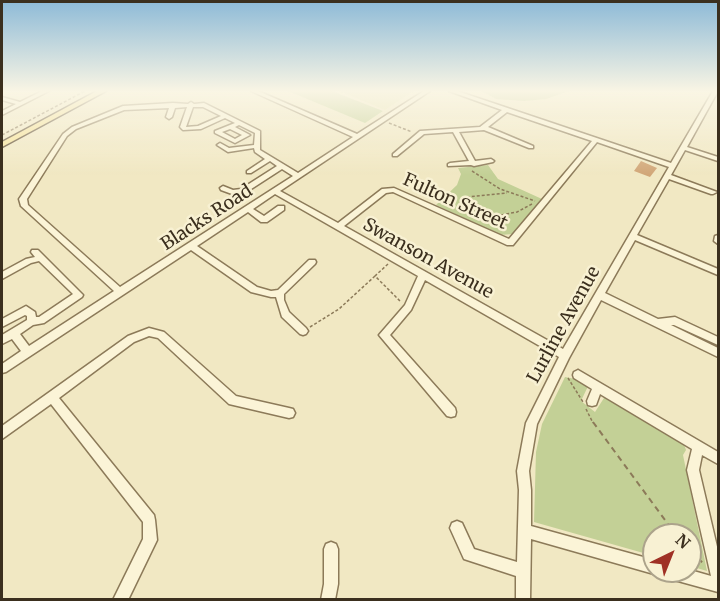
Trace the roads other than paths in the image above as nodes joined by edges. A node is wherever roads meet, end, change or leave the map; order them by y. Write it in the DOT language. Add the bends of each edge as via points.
graph roads {
  1 [pos="41,119"];
  2 [pos="51,119"];
  3 [pos="96,119"];
  4 [pos="186,119"];
  5 [pos="219,119"];
  6 [pos="232,119"];
  7 [pos="317,119"];
  8 [pos="385,119"];
  9 [pos="495,119"];
  10 [pos="533,119"];
  11 [pos="701,119"];
  12 [pos="240,123"];
  13 [pos="231,127"];
  14 [pos="484,128"];
  15 [pos="456,132"];
  16 [pos="358,137"];
  17 [pos="2,140"];
  18 [pos="596,140"];
  19 [pos="220,145"];
  20 [pos="2,146"];
  21 [pos="256,146"];
  22 [pos="531,147"];
  23 [pos="684,148"];
  24 [pos="395,155"];
  25 [pos="269,159"];
  26 [pos="718,159"];
  27 [pos="491,162"];
  28 [pos="450,165"];
  29 [pos="471,165"];
  30 [pos="282,166"];
  31 [pos="673,166"];
  32 [pos="249,172"];
  33 [pos="299,176"];
  34 [pos="667,177"];
  35 [pos="223,188"];
  36 [pos="275,191"];
  37 [pos="713,192"];
  38 [pos="281,208"];
  39 [pos="248,209"];
  40 [pos="338,227"];
  41 [pos="634,237"];
  42 [pos="192,246"];
  43 [pos="312,262"];
  44 [pos="718,272"];
  45 [pos="423,275"];
  46 [pos="2,276"];
  47 [pos="120,292"];
  48 [pos="280,293"];
  49 [pos="600,295"];
  50 [pos="30,322"];
  51 [pos="656,322"];
  52 [pos="2,323"];
  53 [pos="306,329"];
  54 [pos="14,332"];
  55 [pos="2,340"];
  56 [pos="718,341"];
  57 [pos="28,352"];
  58 [pos="718,354"];
  59 [pos="566,355"];
  60 [pos="2,369"];
  61 [pos="573,377"];
  62 [pos="598,387"];
  63 [pos="52,398"];
  64 [pos="592,401"];
  65 [pos="451,412"];
  66 [pos="289,413"];
  67 [pos="2,434"];
  68 [pos="698,446"];
  69 [pos="718,458"];
  70 [pos="457,528"];
  71 [pos="524,531"];
  72 [pos="331,549"];
  73 [pos="642,564"];
  74 [pos="523,571"];
  75 [pos="718,578"];
  76 [pos="702,581"];
  77 [pos="718,585"];
  78 [pos="120,600"];
  79 [pos="328,600"];
  80 [pos="524,600"];
  1 -- 17 [label="main road"];
  2 -- 20 [label="main road"];
  3 -- 47 [label="street" via="65,135 23,199 25,206"];
  4 -- 5 [label="street" via="185,129 200,128"];
  6 -- 12 [label="street"];
  7 -- 16 [label="street"];
  8 -- 16 [label="street, Blacks Road"];
  9 -- 14 [label="street"];
  10 -- 18 [label="street"];
  11 -- 23 [label="street, Lurline Avenue"];
  12 -- 13 [label="street"];
  12 -- 21 [label="street" via="258,132"];
  14 -- 15 [label="street"];
  14 -- 22 [label="street"];
  15 -- 24 [label="street" via="422,132"];
  15 -- 29 [label="street"];
  16 -- 33 [label="street, Blacks Road"];
  18 -- 31 [label="street"];
  18 -- 40 [label="street, Fulton Street" via="510,243 394,190 384,191"];
  19 -- 21 [label="street" via="228,150"];
  21 -- 25 [label="street"];
  23 -- 26 [label="street"];
  23 -- 31 [label="street, Lurline Avenue"];
  25 -- 30 [label="street"];
  25 -- 32 [label="street"];
  27 -- 29 [label="street"];
  28 -- 29 [label="street"];
  30 -- 33 [label="street"];
  30 -- 35 [label="street" via="243,191"];
  31 -- 34 [label="street, Lurline Avenue"];
  33 -- 36 [label="street, Blacks Road"];
  34 -- 37 [label="street"];
  34 -- 41 [label="street, Lurline Avenue"];
  36 -- 39 [label="street, Blacks Road"];
  36 -- 40 [label="street, Swanson Avenue"];
  38 -- 39 [label="street" via="264,220"];
  39 -- 42 [label="street, Blacks Road"];
  40 -- 45 [label="street, Swanson Avenue"];
  41 -- 44 [label="street"];
  41 -- 49 [label="street, Lurline Avenue"];
  42 -- 47 [label="street, Blacks Road"];
  42 -- 48 [label="street" via="254,290"];
  43 -- 48 [label="street"];
  45 -- 59 [label="street, Swanson Avenue"];
  45 -- 65 [label="street" via="404,314 384,335"];
  46 -- 50 [label="street" via="38,255 80,296 41,320"];
  47 -- 57 [label="street, Blacks Road"];
  48 -- 53 [label="street" via="285,314"];
  49 -- 51 [label="street"];
  49 -- 59 [label="street, Lurline Avenue"];
  50 -- 52 [label="street" via="32,315 26,310"];
  50 -- 54 [label="street"];
  51 -- 56 [label="street" via="675,321"];
  51 -- 58 [label="street"];
  54 -- 55 [label="street"];
  54 -- 57 [label="street"];
  57 -- 60 [label="street, Blacks Road"];
  59 -- 71 [label="street, Lurline Avenue" via="526,443"];
  61 -- 62 [label="street"];
  62 -- 64 [label="street"];
  62 -- 68 [label="street"];
  63 -- 66 [label="street" via="131,339 149,332 161,335 232,400"];
  63 -- 67 [label="street"];
  63 -- 78 [label="street" via="149,520 150,540"];
  68 -- 69 [label="street"];
  68 -- 75 [label="street" via="693,470"];
  70 -- 74 [label="street" via="469,554"];
  71 -- 73 [label="street"];
  71 -- 74 [label="street, Lurline Avenue"];
  72 -- 79 [label="street"];
  74 -- 80 [label="street, Lurline Avenue"];
  76 -- 77 [label="street"];
}
